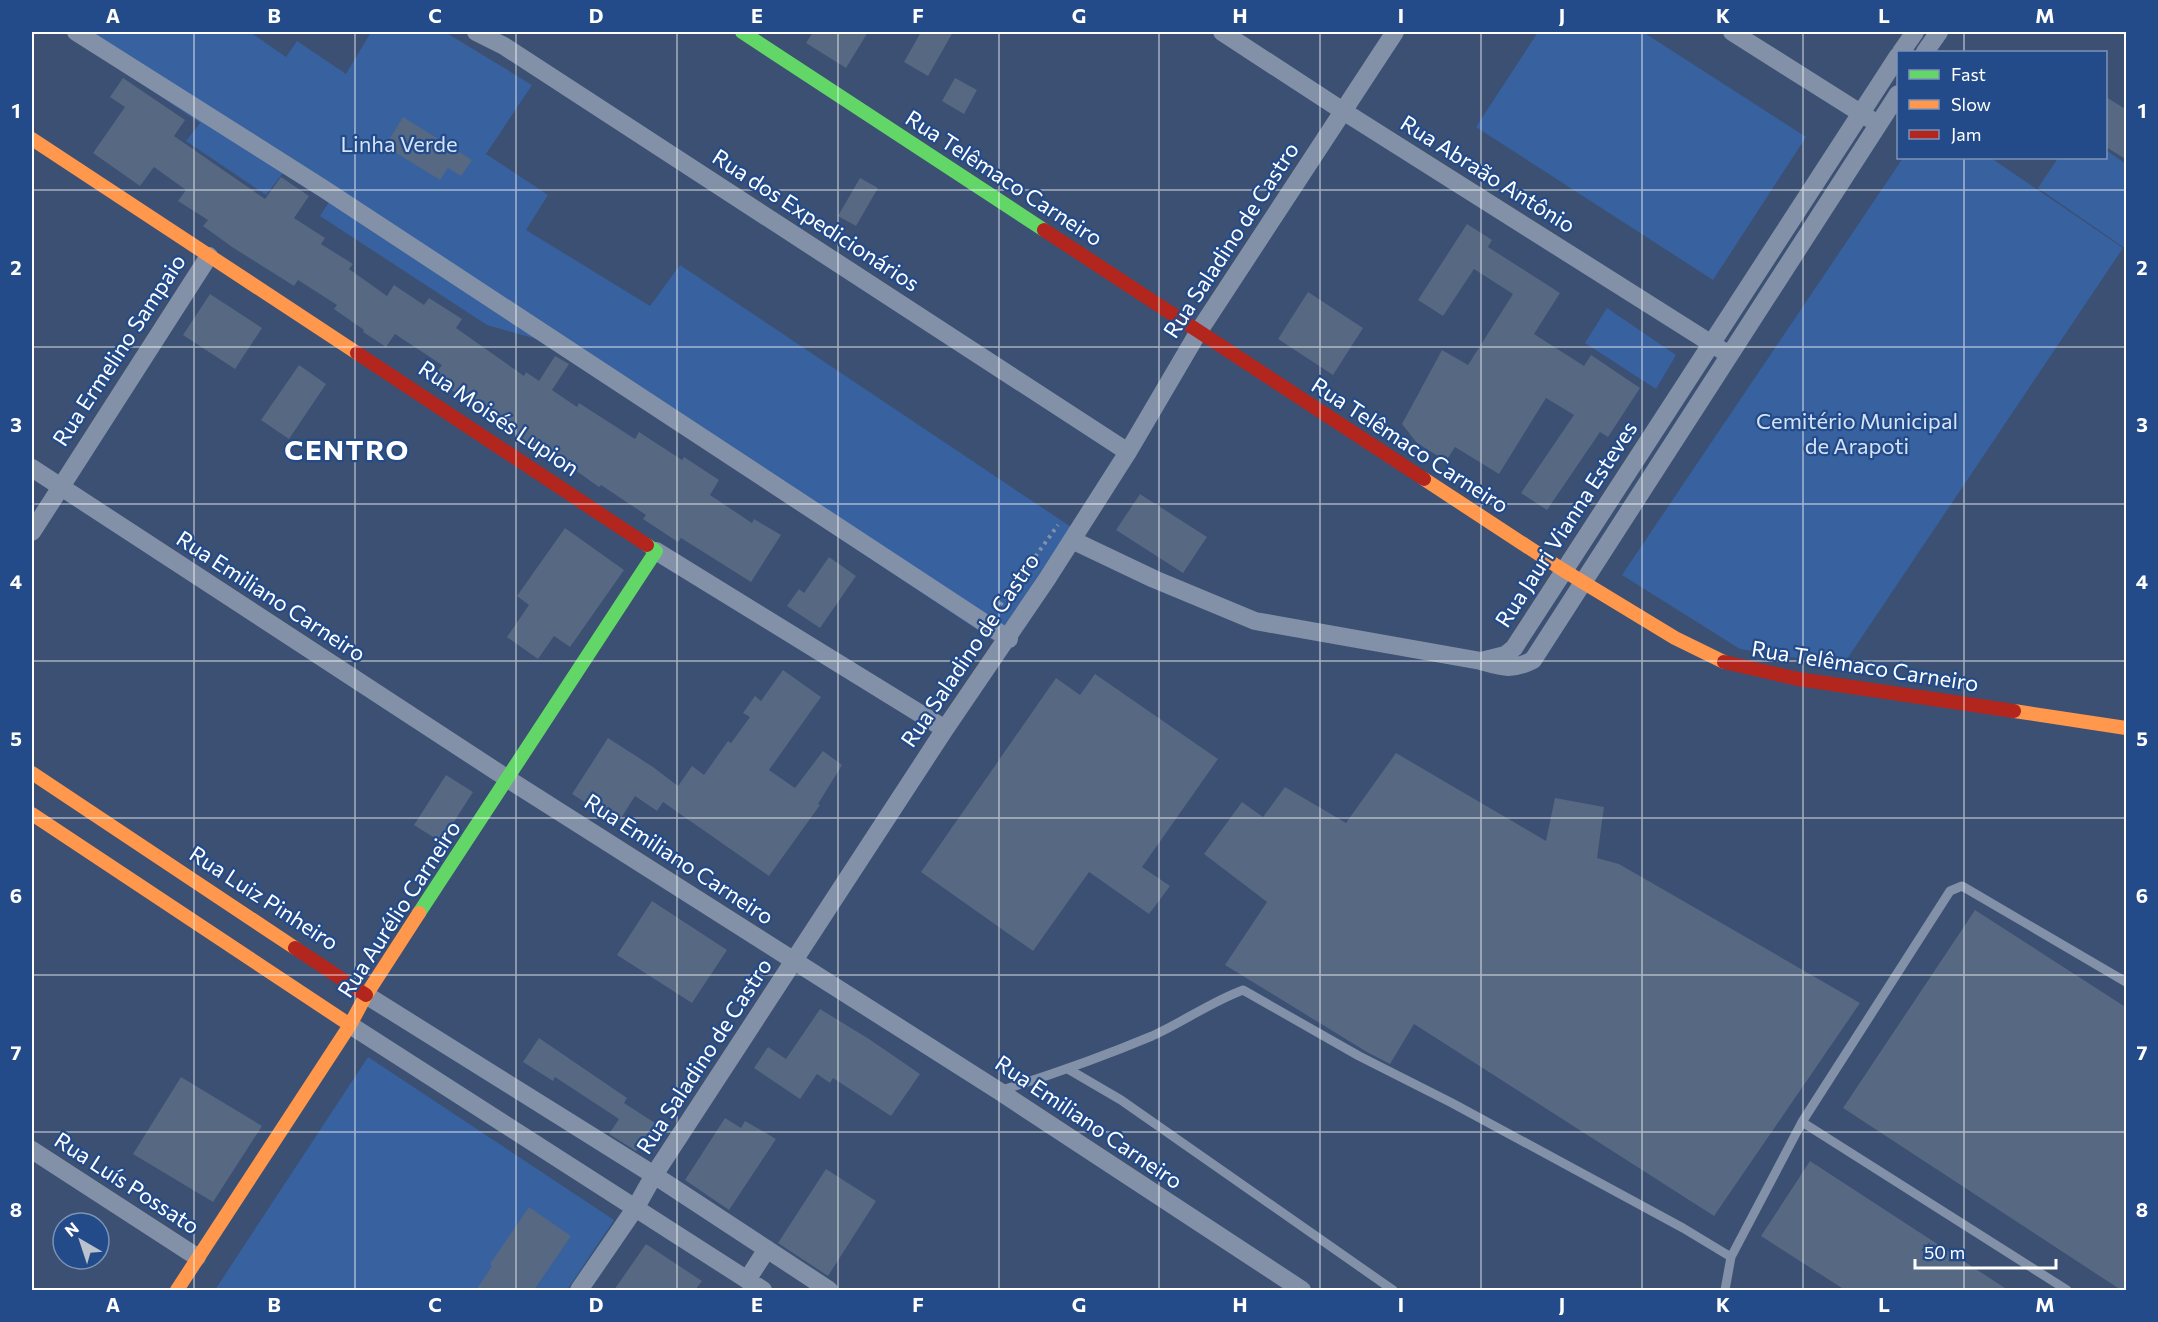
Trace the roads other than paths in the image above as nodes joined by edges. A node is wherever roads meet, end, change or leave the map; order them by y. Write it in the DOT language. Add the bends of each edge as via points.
graph roads {
  1 [pos="76,32"];
  2 [pos="476,32"];
  3 [pos="742,32"];
  4 [pos="1222,32"];
  5 [pos="1395,32"];
  6 [pos="1732,32"];
  7 [pos="1915,32"];
  8 [pos="1939,32"];
  9 [pos="1902,51"];
  10 [pos="1927,51"];
  11 [pos="1897,58"];
  12 [pos="1897,97"];
  13 [pos="1343,111"];
  14 [pos="1860,113"];
  15 [pos="1879,125"];
  16 [pos="32,139"];
  17 [pos="209,256"];
  18 [pos="1199,331"];
  19 [pos="1713,344"];
  20 [pos="1730,355"];
  21 [pos="1128,452"];
  22 [pos="32,468"];
  23 [pos="59,486"];
  24 [pos="32,532"];
  25 [pos="1072,540"];
  26 [pos="656,551"];
  27 [pos="1563,570"];
  28 [pos="1584,583"];
  29 [pos="1008,639"];
  30 [pos="1481,661"];
  31 [pos="2124,727"];
  32 [pos="945,729"];
  33 [pos="32,773"];
  34 [pos="508,778"];
  35 [pos="32,814"];
  36 [pos="795,961"];
  37 [pos="2127,982"];
  38 [pos="366,995"];
  39 [pos="350,1025"];
  40 [pos="1068,1069"];
  41 [pos="999,1091"];
  42 [pos="1802,1122"];
  43 [pos="32,1150"];
  44 [pos="654,1174"];
  45 [pos="636,1207"];
  46 [pos="767,1249"];
  47 [pos="197,1257"];
  48 [pos="1731,1257"];
  49 [pos="747,1280"];
  50 [pos="177,1290"];
  51 [pos="579,1290"];
  52 [pos="763,1290"];
  53 [pos="829,1290"];
  54 [pos="1302,1290"];
  55 [pos="1393,1290"];
  56 [pos="1725,1290"];
  57 [pos="2067,1290"];
  1 -- 29 [label="street" via="324,189"];
  2 -- 21 [label="street, Rua dos Expedicionários" via="504,46"];
  3 -- 18 [label="street, Rua Telêmaco Carneiro"];
  4 -- 13 [label="street, Rua Abraão Antônio"];
  5 -- 13 [label="street, Rua Saladino de Castro"];
  6 -- 14 [label="street"];
  7 -- 9 [label="street, Rua Jauri Vianna Esteves"];
  8 -- 10 [label="street"];
  11 -- 14 [label="street, Rua Jauri Vianna Esteves"];
  12 -- 15 [label="street, Rua Jauri Vianna Esteves"];
  13 -- 18 [label="street, Rua Saladino de Castro"];
  13 -- 19 [label="street, Rua Abraão Antônio"];
  14 -- 15 [label="street"];
  14 -- 19 [label="street, Rua Jauri Vianna Esteves"];
  15 -- 20 [label="street, Rua Jauri Vianna Esteves"];
  16 -- 17 [label="street, Rua Moisés Lupion"];
  17 -- 23 [label="street, Rua Ermelino Sampaio"];
  17 -- 26 [label="street, Rua Moisés Lupion"];
  18 -- 21 [label="street, Rua Saladino de Castro"];
  18 -- 27 [label="street, Rua Telêmaco Carneiro"];
  19 -- 20 [label="street, Rua Abraão Antônio"];
  19 -- 27 [label="street, Rua Jauri Vianna Esteves"];
  20 -- 28 [label="street, Rua Jauri Vianna Esteves"];
  21 -- 25 [label="street, Rua Saladino de Castro"];
  22 -- 23 [label="street, Rua Emiliano Carneiro"];
  23 -- 24 [label="street, Rua Ermelino Sampaio"];
  23 -- 34 [label="street, Rua Emiliano Carneiro"];
  25 -- 29 [label="street, Rua Saladino de Castro"];
  25 -- 30 [label="street" via="1255,621"];
  26 -- 32 [label="street, Rua Moisés Lupion"];
  26 -- 34 [label="street, Rua Aurélio Carneiro"];
  27 -- 28 [label="street, Rua Telêmaco Carneiro"];
  27 -- 30 [label="street, Rua Jauri Vianna Esteves" via="1514,648 1505,655"];
  28 -- 30 [label="street, Rua Jauri Vianna Esteves" via="1533,660 1518,668"];
  28 -- 31 [label="street, Rua Telêmaco Carneiro" via="1675,638 1733,665 1798,679"];
  29 -- 32 [label="street, Rua Saladino de Castro"];
  32 -- 36 [label="street, Rua Saladino de Castro"];
  33 -- 38 [label="street, Rua Luiz Pinheiro"];
  34 -- 36 [label="street, Rua Emiliano Carneiro"];
  34 -- 38 [label="street, Rua Aurélio Carneiro"];
  35 -- 39 [label="street"];
  36 -- 41 [label="street, Rua Emiliano Carneiro"];
  36 -- 44 [label="street, Rua Saladino de Castro"];
  37 -- 42 [label="lane" via="1962,886 1956,887"];
  38 -- 39 [label="street, Rua Aurélio Carneiro"];
  38 -- 44 [label="street, Rua Luiz Pinheiro"];
  39 -- 45 [label="street"];
  39 -- 47 [label="street, Rua Aurélio Carneiro"];
  40 -- 41 [label="lane"];
  40 -- 48 [label="lane" via="1154,1035 1243,990"];
  40 -- 55 [label="lane" via="1121,1100"];
  41 -- 54 [label="street, Rua Emiliano Carneiro"];
  42 -- 48 [label="lane"];
  42 -- 57 [label="lane"];
  43 -- 47 [label="street, Rua Luís Possato"];
  44 -- 45 [label="street, Rua Saladino de Castro"];
  44 -- 46 [label="street, Rua Luiz Pinheiro"];
  45 -- 49 [label="street"];
  45 -- 51 [label="street, Rua Saladino de Castro"];
  46 -- 49 [label="street"];
  46 -- 53 [label="street, Rua Luiz Pinheiro"];
  47 -- 50 [label="street, Rua Aurélio Carneiro"];
  48 -- 56 [label="lane"];
  49 -- 52 [label="street"];
}
